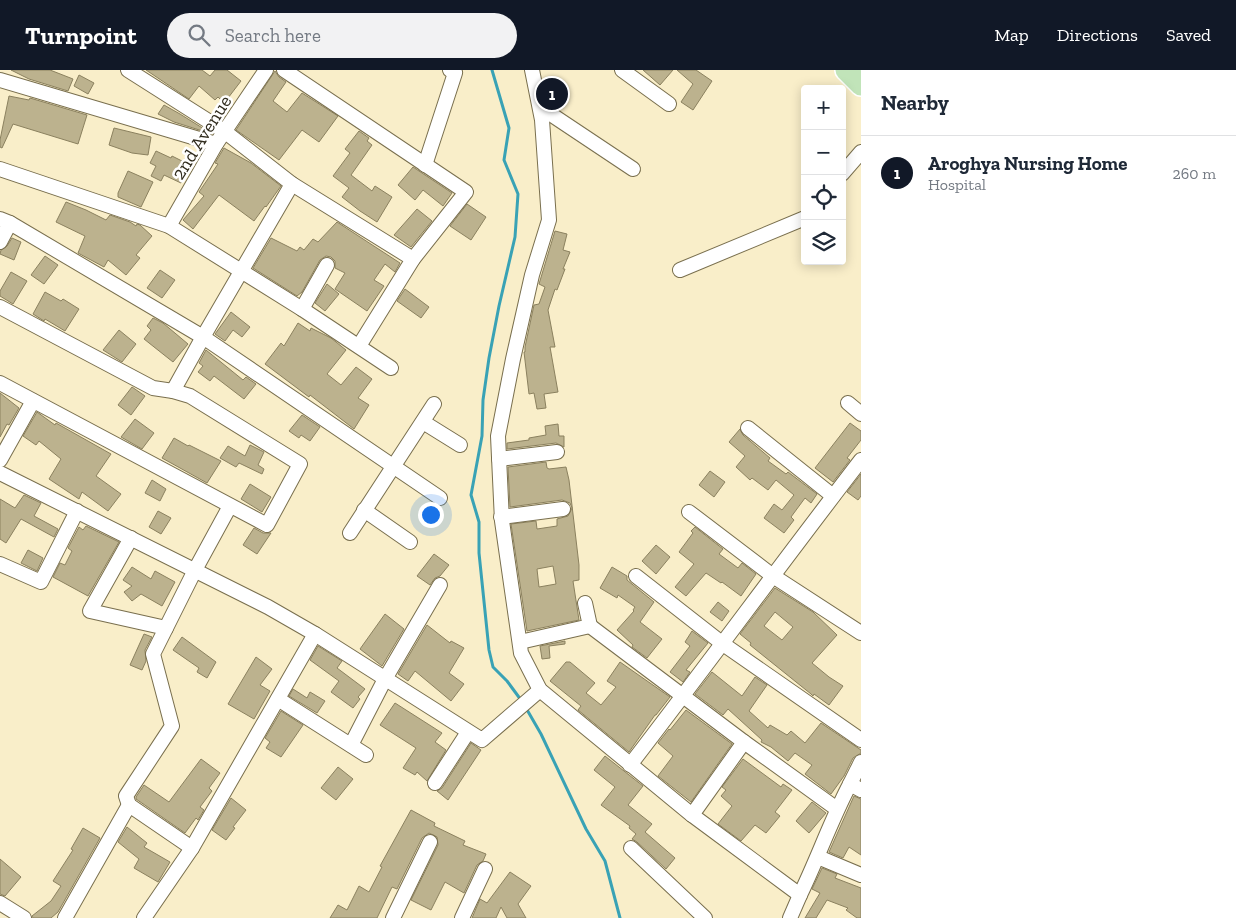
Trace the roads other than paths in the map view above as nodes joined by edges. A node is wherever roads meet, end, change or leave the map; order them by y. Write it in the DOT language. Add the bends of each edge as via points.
graph roads {
  1 [pos="128,70"];
  2 [pos="266,70"];
  3 [pos="284,70"];
  4 [pos="450,70"];
  5 [pos="532,70"];
  6 [pos="622,70"];
  7 [pos="846,70"];
  8 [pos="0,80"];
  9 [pos="861,85"];
  10 [pos="669,104"];
  11 [pos="540,107"];
  12 [pos="224,132"];
  13 [pos="216,144"];
  14 [pos="861,152"];
  15 [pos="425,165"];
  16 [pos="0,169"];
  17 [pos="633,169"];
  18 [pos="846,169"];
  19 [pos="292,184"];
  20 [pos="801,220"];
  21 [pos="5,221"];
  22 [pos="169,226"];
  23 [pos="0,242"];
  24 [pos="414,259"];
  25 [pos="327,265"];
  26 [pos="680,270"];
  27 [pos="241,271"];
  28 [pos="0,307"];
  29 [pos="302,309"];
  30 [pos="203,336"];
  31 [pos="359,346"];
  32 [pos="391,368"];
  33 [pos="0,384"];
  34 [pos="173,391"];
  35 [pos="33,401"];
  36 [pos="434,404"];
  37 [pos="848,404"];
  38 [pos="861,414"];
  39 [pos="422,422"];
  40 [pos="748,428"];
  41 [pos="460,445"];
  42 [pos="557,452"];
  43 [pos="499,459"];
  44 [pos="0,460"];
  45 [pos="861,460"];
  46 [pos="394,467"];
  47 [pos="0,473"];
  48 [pos="833,496"];
  49 [pos="440,498"];
  50 [pos="230,506"];
  51 [pos="563,509"];
  52 [pos="364,510"];
  53 [pos="77,511"];
  54 [pos="689,512"];
  55 [pos="501,518"];
  56 [pos="350,533"];
  57 [pos="131,538"];
  58 [pos="410,542"];
  59 [pos="0,564"];
  60 [pos="195,570"];
  61 [pos="636,576"];
  62 [pos="773,576"];
  63 [pos="440,585"];
  64 [pos="585,603"];
  65 [pos="590,626"];
  66 [pos="166,628"];
  67 [pos="861,633"];
  68 [pos="314,634"];
  69 [pos="520,642"];
  70 [pos="723,644"];
  71 [pos="385,679"];
  72 [pos="540,690"];
  73 [pos="683,696"];
  74 [pos="278,699"];
  75 [pos="468,732"];
  76 [pos="861,740"];
  77 [pos="744,742"];
  78 [pos="351,745"];
  79 [pos="366,754"];
  80 [pos="861,762"];
  81 [pos="630,765"];
  82 [pos="435,783"];
  83 [pos="855,787"];
  84 [pos="129,805"];
  85 [pos="837,808"];
  86 [pos="692,815"];
  87 [pos="430,842"];
  88 [pos="192,848"];
  89 [pos="631,848"];
  90 [pos="818,857"];
  91 [pos="485,869"];
  92 [pos="861,875"];
  93 [pos="800,895"];
  94 [pos="0,903"];
  95 [pos="24,918"];
  96 [pos="65,918"];
  97 [pos="144,918"];
  98 [pos="393,918"];
  99 [pos="462,918"];
  100 [pos="705,918"];
  101 [pos="790,918"];
  1 -- 12 [label="street"];
  2 -- 12 [label="street, 2nd Avenue"];
  3 -- 15 [label="street"];
  4 -- 15 [label="street" via="455,74"];
  5 -- 11 [label="street"];
  6 -- 10 [label="street"];
  7 -- 9 [label="main road"];
  8 -- 13 [label="street"];
  11 -- 17 [label="street"];
  11 -- 43 [label="street" via="549,220 532,275 513,359 498,436"];
  12 -- 13 [label="street, 2nd Avenue"];
  12 -- 19 [label="street"];
  13 -- 22 [label="street, 2nd Avenue"];
  14 -- 18 [label="street"];
  15 -- 24 [label="street" via="466,192"];
  16 -- 22 [label="street"];
  19 -- 24 [label="street"];
  19 -- 27 [label="street"];
  20 -- 26 [label="street"];
  21 -- 23 [label="street"];
  21 -- 30 [label="street"];
  22 -- 27 [label="street"];
  24 -- 31 [label="street"];
  25 -- 29 [label="street"];
  27 -- 29 [label="street"];
  27 -- 30 [label="street"];
  28 -- 34 [label="street" via="153,388"];
  29 -- 31 [label="street"];
  30 -- 34 [label="street"];
  30 -- 46 [label="street"];
  31 -- 32 [label="street"];
  33 -- 35 [label="street"];
  34 -- 50 [label="street" via="190,396 300,464 267,525"];
  35 -- 44 [label="street"];
  35 -- 50 [label="street"];
  36 -- 39 [label="street"];
  37 -- 38 [label="street"];
  39 -- 41 [label="street"];
  39 -- 46 [label="street"];
  40 -- 48 [label="street"];
  42 -- 43 [label="street"];
  43 -- 55 [label="street"];
  45 -- 48 [label="street"];
  46 -- 49 [label="street"];
  46 -- 52 [label="street"];
  47 -- 53 [label="street"];
  48 -- 62 [label="street"];
  50 -- 60 [label="street"];
  51 -- 55 [label="street"];
  52 -- 56 [label="street"];
  52 -- 58 [label="street"];
  53 -- 57 [label="street"];
  53 -- 59 [label="street" via="41,582"];
  54 -- 62 [label="street"];
  55 -- 69 [label="street"];
  57 -- 60 [label="street"];
  57 -- 66 [label="street" via="90,611"];
  60 -- 66 [label="street"];
  60 -- 68 [label="street"];
  61 -- 70 [label="street"];
  62 -- 67 [label="street"];
  62 -- 70 [label="street"];
  63 -- 71 [label="street"];
  64 -- 65 [label="street"];
  65 -- 69 [label="street"];
  65 -- 73 [label="street"];
  66 -- 84 [label="street" via="153,654 172,726 126,796"];
  68 -- 71 [label="street"];
  68 -- 74 [label="street"];
  69 -- 72 [label="street" via="521,652"];
  70 -- 73 [label="street"];
  70 -- 76 [label="street"];
  71 -- 75 [label="street"];
  71 -- 78 [label="street"];
  72 -- 75 [label="street" via="482,740"];
  72 -- 81 [label="street"];
  73 -- 77 [label="street"];
  73 -- 81 [label="street"];
  74 -- 78 [label="street"];
  74 -- 88 [label="street"];
  75 -- 82 [label="street"];
  77 -- 85 [label="street"];
  77 -- 86 [label="street"];
  78 -- 79 [label="street"];
  80 -- 83 [label="street"];
  81 -- 86 [label="street"];
  83 -- 85 [label="street"];
  84 -- 88 [label="street"];
  84 -- 96 [label="street"];
  85 -- 90 [label="street"];
  86 -- 93 [label="street"];
  87 -- 98 [label="street"];
  88 -- 97 [label="street"];
  89 -- 100 [label="street"];
  90 -- 92 [label="street"];
  90 -- 93 [label="street"];
  91 -- 99 [label="street"];
  93 -- 101 [label="street"];
  94 -- 95 [label="street"];
}
